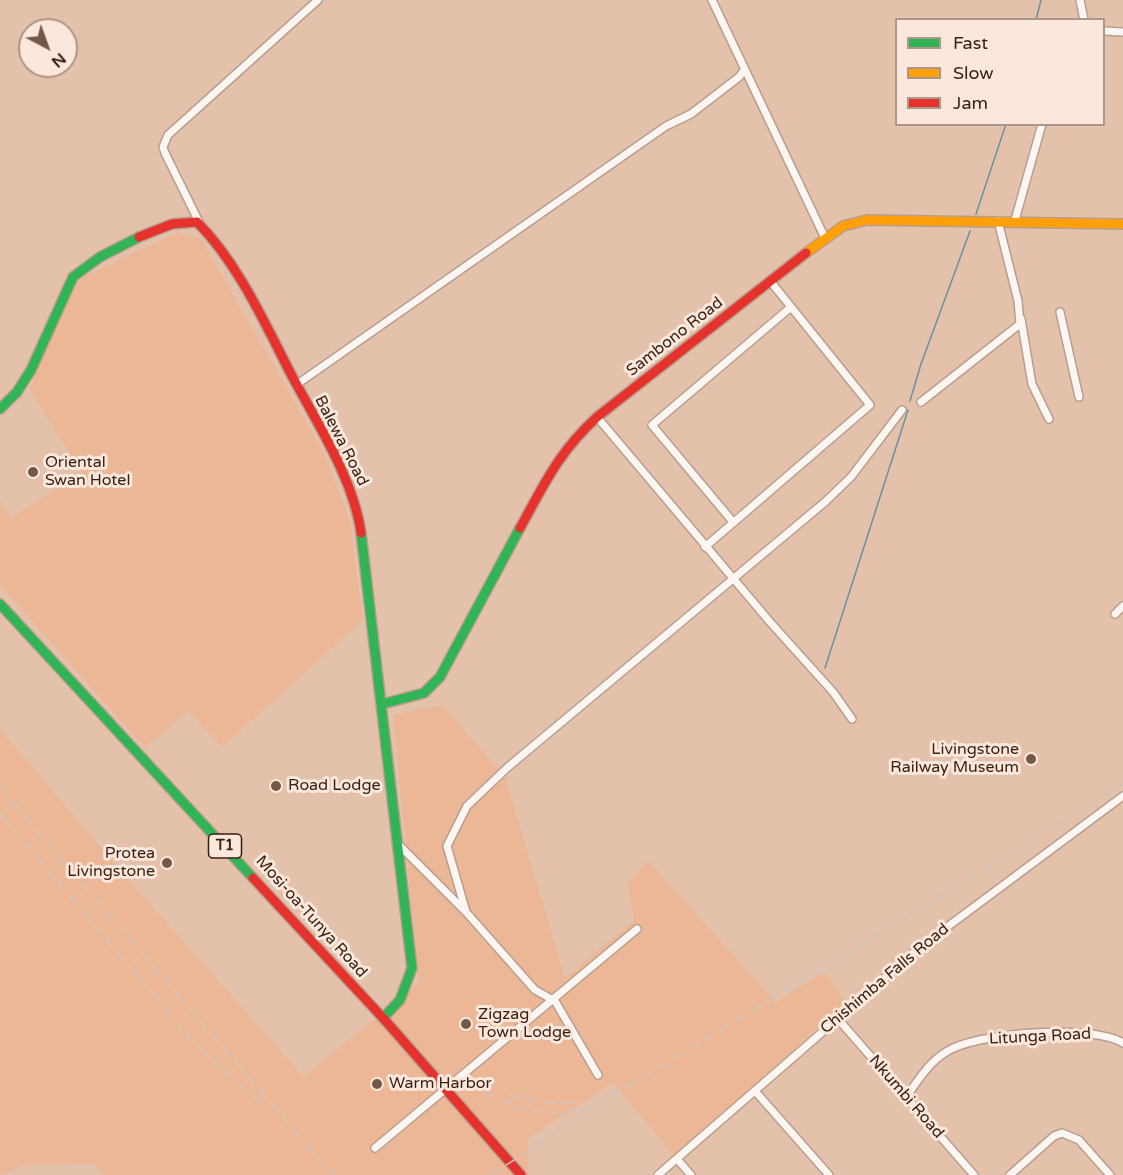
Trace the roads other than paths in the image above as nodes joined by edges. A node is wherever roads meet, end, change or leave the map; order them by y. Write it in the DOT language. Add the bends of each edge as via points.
graph roads {
  1 [pos="318,0"];
  2 [pos="712,0"];
  3 [pos="1080,0"];
  4 [pos="1084,18"];
  5 [pos="1105,32"];
  6 [pos="1123,32"];
  7 [pos="745,69"];
  8 [pos="1041,126"];
  9 [pos="1015,220"];
  10 [pos="999,221"];
  11 [pos="199,222"];
  12 [pos="1123,224"];
  13 [pos="825,238"];
  14 [pos="771,282"];
  15 [pos="792,307"];
  16 [pos="1060,312"];
  17 [pos="1022,319"];
  18 [pos="296,385"];
  19 [pos="1079,397"];
  20 [pos="921,402"];
  21 [pos="0,409"];
  22 [pos="902,410"];
  23 [pos="597,417"];
  24 [pos="1049,419"];
  25 [pos="733,522"];
  26 [pos="705,547"];
  27 [pos="732,578"];
  28 [pos="0,604"];
  29 [pos="1123,606"];
  30 [pos="1115,614"];
  31 [pos="382,704"];
  32 [pos="852,719"];
  33 [pos="1123,796"];
  34 [pos="399,845"];
  35 [pos="466,912"];
  36 [pos="638,929"];
  37 [pos="555,1001"];
  38 [pos="383,1018"];
  39 [pos="838,1019"];
  40 [pos="1123,1043"];
  41 [pos="598,1075"];
  42 [pos="446,1091"];
  43 [pos="755,1091"];
  44 [pos="906,1097"];
  45 [pos="375,1149"];
  46 [pos="677,1159"];
  47 [pos="521,1175"];
  48 [pos="658,1175"];
  49 [pos="691,1175"];
  50 [pos="829,1175"];
  51 [pos="974,1175"];
  52 [pos="1010,1175"];
  53 [pos="1110,1175"];
  1 -- 11 [label="street" via="168,135 165,153"];
  2 -- 7 [label="street"];
  3 -- 4 [label="street"];
  5 -- 6 [label="street"];
  7 -- 13 [label="street"];
  7 -- 18 [label="street" via="692,114 666,126"];
  8 -- 9 [label="street"];
  9 -- 10 [label="main road, Sambono Road"];
  9 -- 12 [label="main road, Sambono Road"];
  10 -- 13 [label="main road, Sambono Road" via="867,220 843,226"];
  10 -- 17 [label="street"];
  11 -- 18 [label="main road, Balewa Road" via="232,268"];
  11 -- 21 [label="main road" via="167,226 128,243 76,274 65,289 26,378"];
  13 -- 14 [label="main road, Sambono Road"];
  14 -- 15 [label="street"];
  14 -- 23 [label="main road, Sambono Road"];
  15 -- 25 [label="street" via="870,405"];
  15 -- 25 [label="street" via="652,425"];
  16 -- 19 [label="street"];
  17 -- 20 [label="street" via="1015,329"];
  17 -- 24 [label="street" via="1032,384"];
  18 -- 31 [label="main road, Balewa Road" via="355,503"];
  22 -- 27 [label="street" via="843,486"];
  23 -- 26 [label="street"];
  23 -- 31 [label="main road, Sambono Road" via="571,441 553,467 440,677 424,693"];
  25 -- 26 [label="street"];
  26 -- 27 [label="street"];
  27 -- 32 [label="street" via="833,692"];
  27 -- 35 [label="street" via="467,806 447,846"];
  28 -- 38 [label="main road, Mosi-oa-Tunya Road / T1"];
  29 -- 30 [label="street"];
  31 -- 34 [label="main road, Balewa Road"];
  33 -- 39 [label="street, Chishimba Falls Road" via="935,936"];
  34 -- 35 [label="street"];
  34 -- 38 [label="main road, Balewa Road" via="412,968 400,1000"];
  35 -- 37 [label="street" via="534,990"];
  36 -- 37 [label="street"];
  37 -- 41 [label="street"];
  37 -- 42 [label="street"];
  38 -- 42 [label="main road, Mosi-oa-Tunya Road / T1"];
  39 -- 43 [label="street, Chishimba Falls Road"];
  39 -- 44 [label="street, Nkumbi Road"];
  40 -- 44 [label="street, Litunga Road" via="1107,1036 1077,1032 986,1038 946,1051"];
  42 -- 45 [label="street"];
  42 -- 47 [label="main road, Mosi-oa-Tunya Road / T1"];
  43 -- 46 [label="street, Chishimba Falls Road"];
  43 -- 50 [label="street"];
  44 -- 51 [label="street, Nkumbi Road"];
  46 -- 48 [label="street, Chishimba Falls Road"];
  46 -- 49 [label="street"];
  52 -- 53 [label="street" via="1062,1133 1079,1140"];
}
